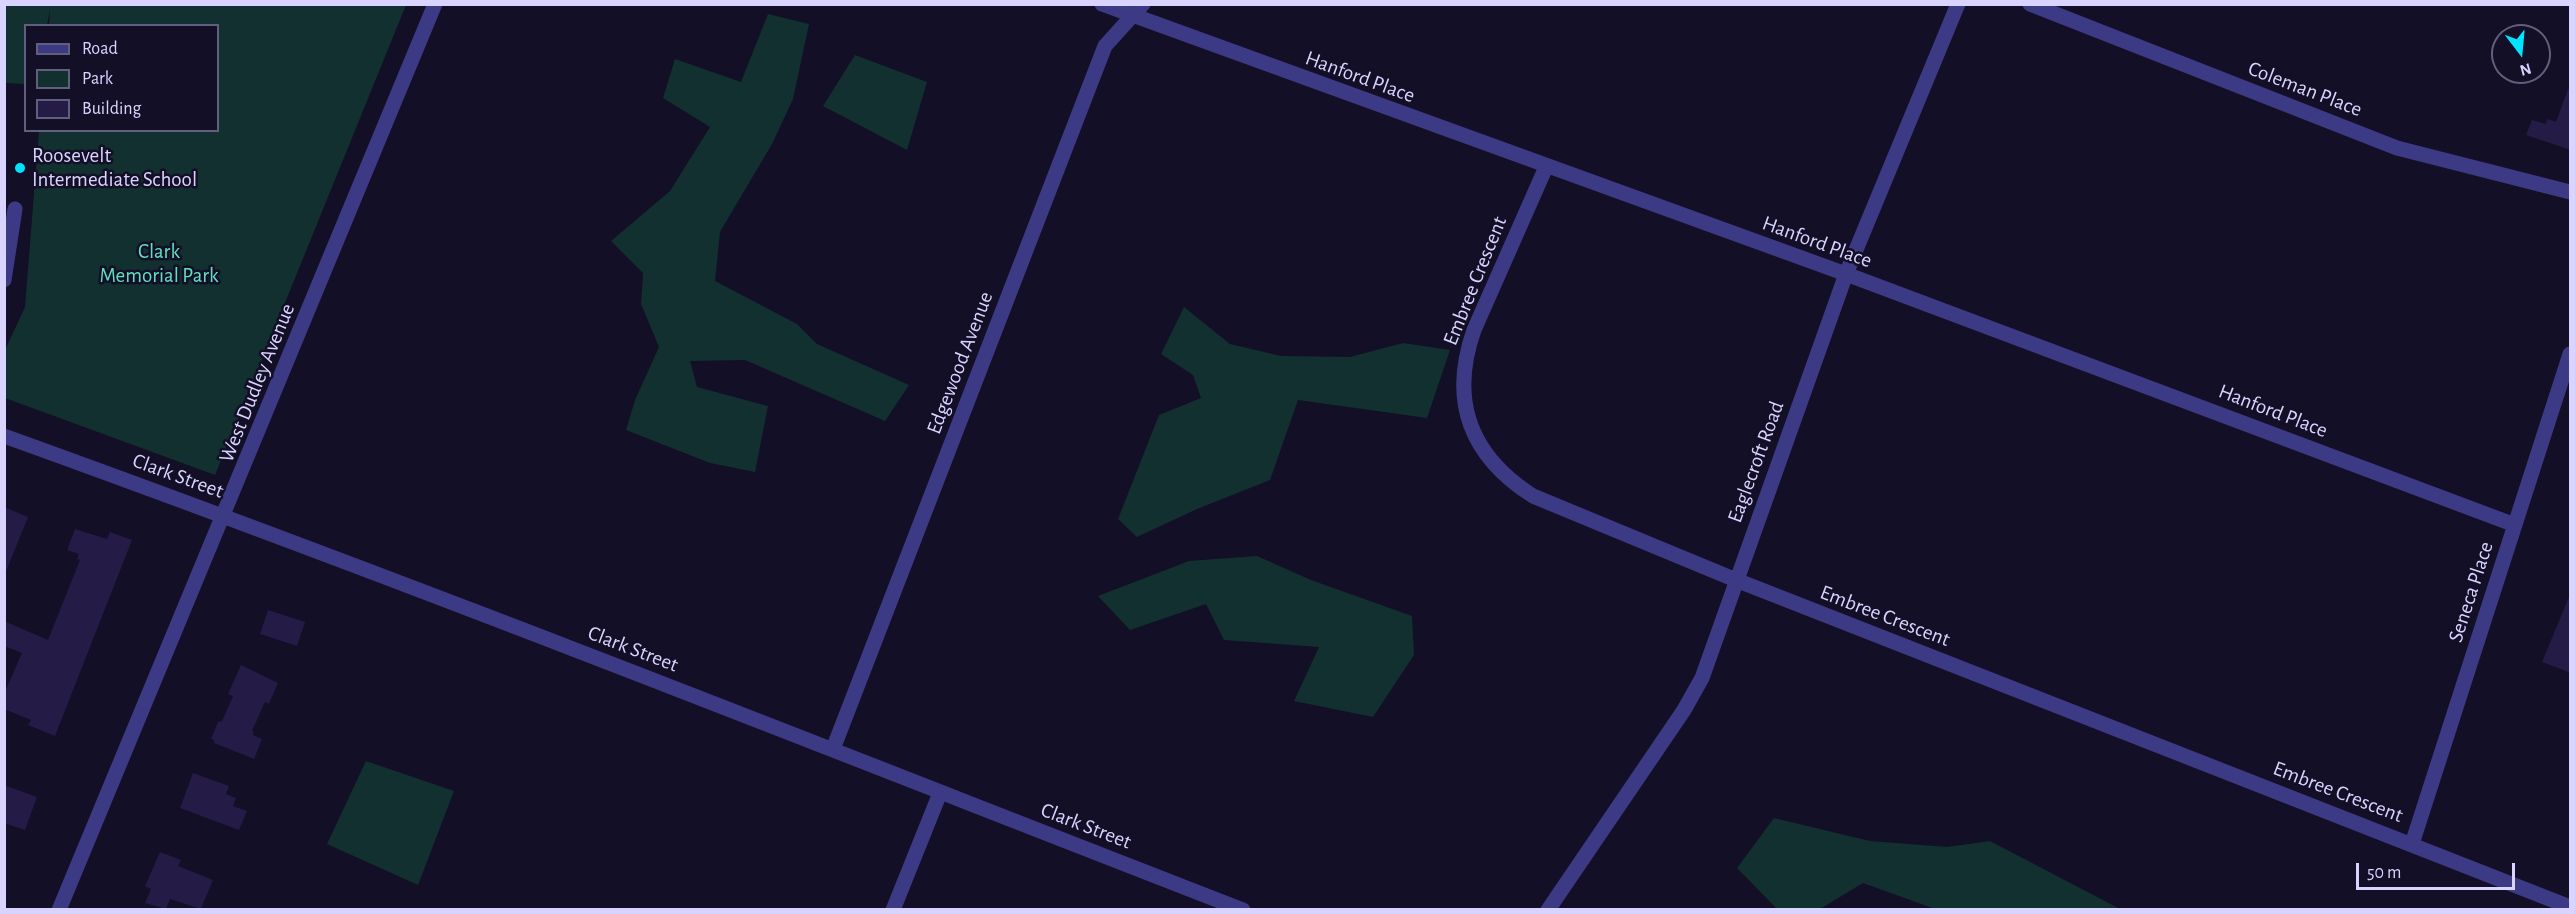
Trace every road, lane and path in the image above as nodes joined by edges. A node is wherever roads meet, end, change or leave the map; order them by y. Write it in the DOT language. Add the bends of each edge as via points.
graph roads {
  1 [pos="435,4"];
  2 [pos="1102,4"];
  3 [pos="1143,4"];
  4 [pos="1958,4"];
  5 [pos="2030,4"];
  6 [pos="1132,17"];
  7 [pos="1546,167"];
  8 [pos="2571,192"];
  9 [pos="15,208"];
  10 [pos="1846,274"];
  11 [pos="4,280"];
  12 [pos="2571,354"];
  13 [pos="4,436"];
  14 [pos="225,515"];
  15 [pos="2515,525"];
  16 [pos="1736,580"];
  17 [pos="833,749"];
  18 [pos="940,793"];
  19 [pos="2412,844"];
  20 [pos="2571,907"];
  21 [pos="59,909"];
  22 [pos="893,909"];
  23 [pos="1244,909"];
  24 [pos="1548,909"];
  1 -- 14 [label="street, West Dudley Avenue"];
  2 -- 6 [label="street, Hanford Place"];
  3 -- 6 [label="street, Edgewood Avenue"];
  4 -- 10 [label="street, Eaglecroft Road"];
  5 -- 8 [label="street, Coleman Place" via="2397,148"];
  6 -- 7 [label="street, Hanford Place"];
  6 -- 17 [label="street, Edgewood Avenue" via="1105,46"];
  7 -- 10 [label="street, Hanford Place"];
  7 -- 16 [label="street, Embree Crescent" via="1467,351 1464,403 1477,441 1491,463 1533,496"];
  9 -- 11 [label="street"];
  10 -- 15 [label="street, Hanford Place"];
  10 -- 16 [label="street, Eaglecroft Road"];
  12 -- 15 [label="street, Seneca Place"];
  13 -- 14 [label="street, Clark Street"];
  14 -- 17 [label="street, Clark Street"];
  14 -- 21 [label="street, West Dudley Avenue"];
  15 -- 19 [label="street, Seneca Place"];
  16 -- 19 [label="street, Embree Crescent"];
  16 -- 24 [label="street, Eaglecroft Road" via="1702,678 1684,710"];
  17 -- 18 [label="street, Clark Street"];
  18 -- 22 [label="street"];
  18 -- 23 [label="street, Clark Street"];
  19 -- 20 [label="street, Embree Crescent"];
}
